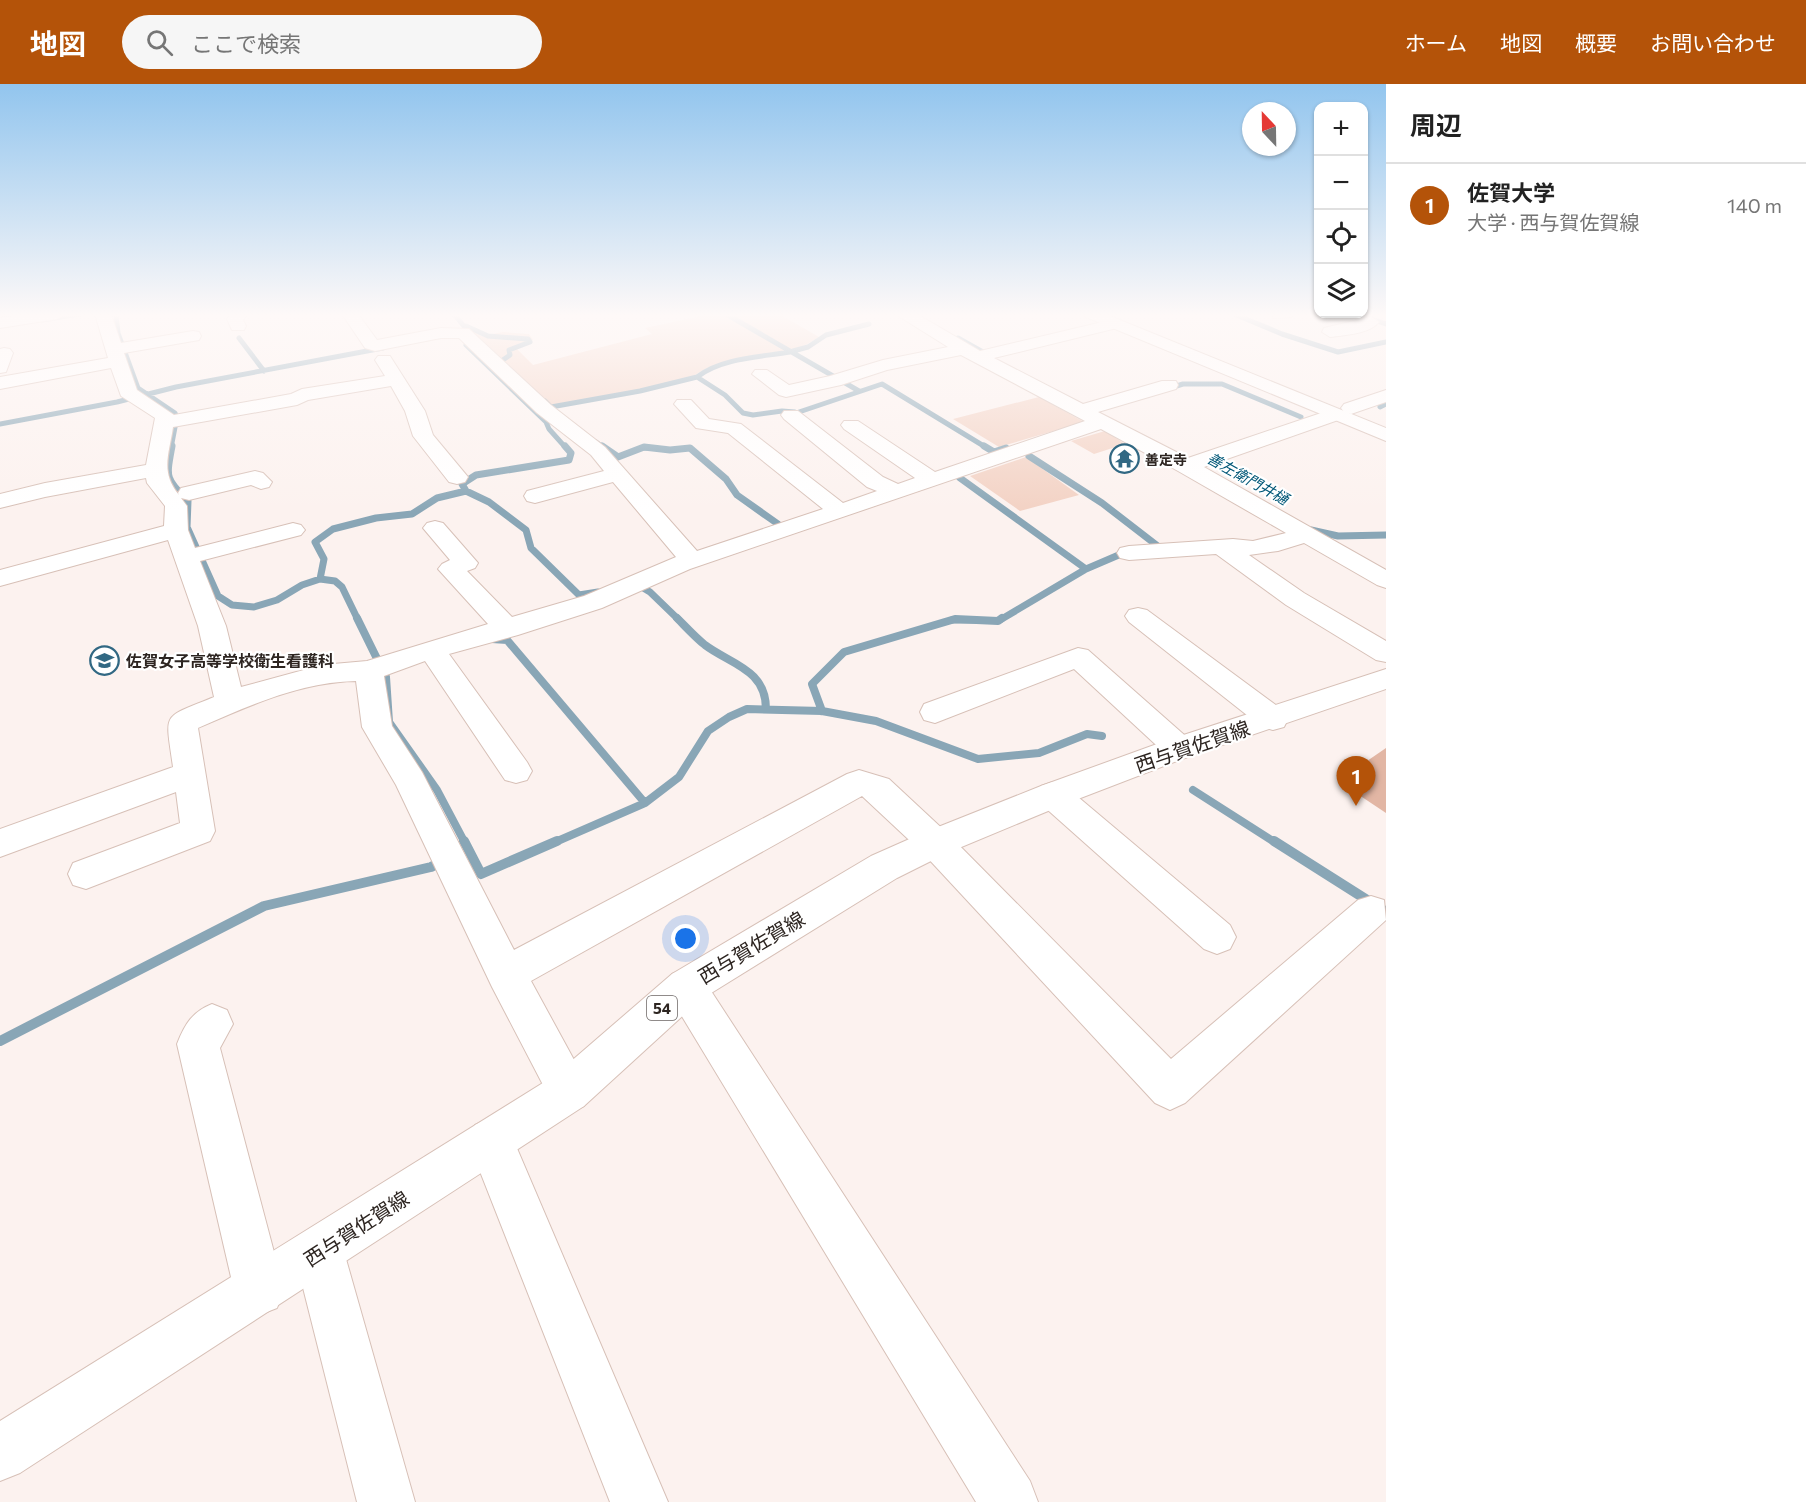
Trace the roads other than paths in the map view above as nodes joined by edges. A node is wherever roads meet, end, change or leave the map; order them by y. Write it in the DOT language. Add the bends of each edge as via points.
graph roads {
  1 [pos="128,380"];
  2 [pos="395,380"];
  3 [pos="396,380"];
  4 [pos="513,380"];
  5 [pos="770,380"];
  6 [pos="837,380"];
  7 [pos="1028,380"];
  8 [pos="1264,380"];
  9 [pos="1169,385"];
  10 [pos="1386,396"];
  11 [pos="684,404"];
  12 [pos="1342,412"];
  13 [pos="1090,413"];
  14 [pos="791,415"];
  15 [pos="172,422"];
  16 [pos="1386,422"];
  17 [pos="851,425"];
  18 [pos="1386,435"];
  19 [pos="1191,465"];
  20 [pos="155,470"];
  21 [pos="618,474"];
  22 [pos="457,477"];
  23 [pos="932,480"];
  24 [pos="261,482"];
  25 [pos="897,492"];
  26 [pos="189,493"];
  27 [pos="535,496"];
  28 [pos="0,501"];
  29 [pos="839,512"];
  30 [pos="435,528"];
  31 [pos="176,530"];
  32 [pos="293,530"];
  33 [pos="1297,531"];
  34 [pos="1223,548"];
  35 [pos="197,554"];
  36 [pos="1129,554"];
  37 [pos="690,559"];
  38 [pos="0,578"];
  39 [pos="1386,580"];
  40 [pos="1138,616"];
  41 [pos="508,629"];
  42 [pos="438,659"];
  43 [pos="378,667"];
  44 [pos="1386,673"];
  45 [pos="230,701"];
  46 [pos="934,712"];
  47 [pos="1273,719"];
  48 [pos="1179,748"];
  49 [pos="516,771"];
  50 [pos="190,774"];
  51 [pos="1053,795"];
  52 [pos="0,843"];
  53 [pos="935,843"];
  54 [pos="86,874"];
  55 [pos="1371,912"];
  56 [pos="1217,937"];
  57 [pos="506,974"];
  58 [pos="686,987"];
  59 [pos="212,1024"];
  60 [pos="569,1090"];
  61 [pos="491,1141"];
  62 [pos="319,1252"];
  63 [pos="259,1290"];
  64 [pos="0,1453"];
  65 [pos="386,1502"];
  66 [pos="639,1502"];
  67 [pos="1009,1502"];
  1 -- 15 [label="street" via="133,398"];
  2 -- 15 [label="street" via="302,394 297,399"];
  3 -- 22 [label="street" via="415,411 423,436"];
  4 -- 21 [label="street" via="598,451"];
  5 -- 6 [label="street" via="786,392"];
  7 -- 13 [label="street"];
  8 -- 12 [label="street"];
  9 -- 13 [label="street"];
  10 -- 12 [label="street"];
  11 -- 29 [label="street" via="703,424 734,428"];
  12 -- 16 [label="street"];
  12 -- 18 [label="street"];
  12 -- 19 [label="street"];
  13 -- 19 [label="street"];
  13 -- 23 [label="street"];
  14 -- 25 [label="street" via="875,482"];
  15 -- 20 [label="street"];
  17 -- 23 [label="street"];
  19 -- 33 [label="street"];
  20 -- 28 [label="street"];
  20 -- 31 [label="street" via="159,483 176,506"];
  21 -- 27 [label="street"];
  21 -- 37 [label="street"];
  23 -- 25 [label="street"];
  24 -- 26 [label="street" via="255,478"];
  25 -- 29 [label="street"];
  29 -- 37 [label="street"];
  30 -- 41 [label="street" via="466,563 451,569"];
  31 -- 35 [label="street"];
  31 -- 38 [label="street"];
  32 -- 35 [label="street"];
  33 -- 34 [label="street" via="1278,544"];
  33 -- 39 [label="street"];
  34 -- 36 [label="street"];
  34 -- 44 [label="street" via="1295,599"];
  35 -- 45 [label="street"];
  37 -- 41 [label="street" via="596,600"];
  40 -- 47 [label="street"];
  41 -- 43 [label="street"];
  42 -- 49 [label="street"];
  43 -- 45 [label="street" via="320,674"];
  43 -- 57 [label="street" via="377,727 410,781"];
  44 -- 47 [label="street, 西与賀佐賀線 / 54"];
  45 -- 50 [label="street" via="182,723"];
  46 -- 48 [label="street" via="1077,657"];
  47 -- 48 [label="street, 西与賀佐賀線 / 54"];
  48 -- 51 [label="street, 西与賀佐賀線 / 54"];
  50 -- 52 [label="street"];
  50 -- 54 [label="street" via="198,831"];
  51 -- 53 [label="street, 西与賀佐賀線 / 54"];
  51 -- 56 [label="street"];
  53 -- 55 [label="street" via="1170,1088"];
  53 -- 57 [label="street" via="877,788 859,783"];
  53 -- 58 [label="street, 西与賀佐賀線 / 54" via="884,867"];
  57 -- 60 [label="street"];
  58 -- 60 [label="street, 西与賀佐賀線 / 54"];
  58 -- 67 [label="street"];
  59 -- 63 [label="street" via="198,1044"];
  60 -- 61 [label="street, 西与賀佐賀線 / 54"];
  61 -- 62 [label="street, 西与賀佐賀線 / 54"];
  61 -- 66 [label="street"];
  62 -- 63 [label="street, 西与賀佐賀線 / 54"];
  62 -- 65 [label="street"];
  63 -- 64 [label="street, 西与賀佐賀線 / 54"];
}
